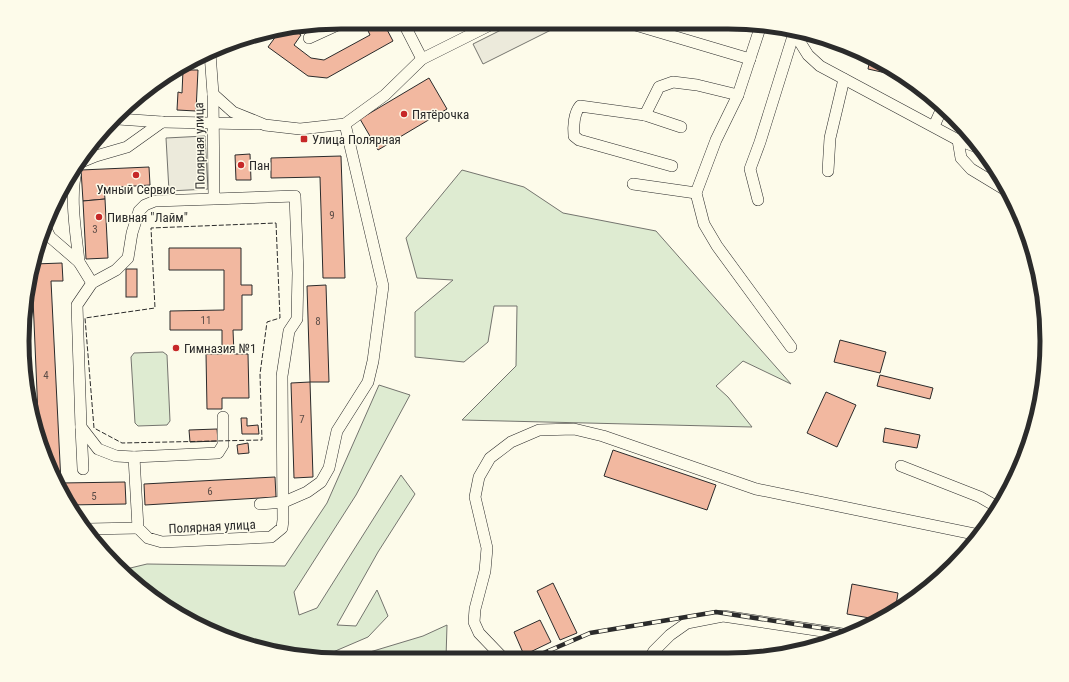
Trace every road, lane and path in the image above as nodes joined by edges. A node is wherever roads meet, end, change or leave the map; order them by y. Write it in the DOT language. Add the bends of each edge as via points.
graph roads {
  1 [pos="407,29"];
  2 [pos="482,29"];
  3 [pos="649,29"];
  4 [pos="327,30"];
  5 [pos="759,31"];
  6 [pos="793,36"];
  7 [pos="797,37"];
  8 [pos="309,38"];
  9 [pos="210,58"];
  10 [pos="422,59"];
  11 [pos="750,59"];
  12 [pos="844,79"];
  13 [pos="212,94"];
  14 [pos="738,95"];
  15 [pos="940,112"];
  16 [pos="645,115"];
  17 [pos="121,119"];
  18 [pos="162,122"];
  19 [pos="213,124"];
  20 [pos="345,124"];
  21 [pos="265,125"];
  22 [pos="934,126"];
  23 [pos="681,127"];
  24 [pos="958,140"];
  25 [pos="971,145"];
  26 [pos="88,160"];
  27 [pos="672,166"];
  28 [pos="828,171"];
  29 [pos="74,180"];
  30 [pos="633,184"];
  31 [pos="998,186"];
  32 [pos="696,193"];
  33 [pos="214,199"];
  34 [pos="758,200"];
  35 [pos="49,234"];
  36 [pos="79,262"];
  37 [pos="92,283"];
  38 [pos="791,347"];
  39 [pos="223,417"];
  40 [pos="81,427"];
  41 [pos="134,456"];
  42 [pos="901,466"];
  43 [pos="83,469"];
  44 [pos="284,502"];
  45 [pos="260,504"];
  46 [pos="993,505"];
  47 [pos="138,528"];
  48 [pos="92,529"];
  49 [pos="974,534"];
  50 [pos="836,633"];
  51 [pos="498,653"];
  52 [pos="653,653"];
  1 -- 10 [label="street"];
  2 -- 10 [label="street"];
  3 -- 11 [label="street"];
  4 -- 8 [label="street"];
  5 -- 11 [label="street"];
  6 -- 34 [label="street" via="750,169"];
  7 -- 12 [label="street" via="808,55 820,66"];
  9 -- 13 [label="street, Полярная улица"];
  10 -- 20 [label="street" via="385,95"];
  11 -- 14 [label="street"];
  12 -- 22 [label="street"];
  12 -- 28 [label="street" via="830,138"];
  13 -- 19 [label="street, Полярная улица"];
  13 -- 21 [label="street" via="233,112"];
  14 -- 16 [label="street" via="673,82 660,87"];
  14 -- 32 [label="street" via="716,140"];
  15 -- 22 [label="street"];
  16 -- 23 [label="street"];
  16 -- 27 [label="street" via="580,106 577,110 574,136 587,143"];
  17 -- 18 [label="street"];
  18 -- 19 [label="street"];
  18 -- 26 [label="street" via="127,147"];
  19 -- 21 [label="street"];
  19 -- 33 [label="street, Полярная улица"];
  20 -- 21 [label="street" via="300,129"];
  20 -- 44 [label="street" via="383,286 373,360 368,382 337,431 329,468 320,482 307,492"];
  22 -- 24 [label="street"];
  24 -- 25 [label="street"];
  24 -- 31 [label="street" via="961,158 971,169"];
  29 -- 36 [label="street"];
  30 -- 32 [label="street"];
  32 -- 38 [label="street" via="704,224 717,246"];
  33 -- 37 [label="street, Полярная улица" via="155,201 146,205 139,211 128,258 116,270"];
  33 -- 44 [label="street, Полярная улица" via="295,196 298,319 289,331 282,376"];
  35 -- 36 [label="street"];
  36 -- 37 [label="street"];
  37 -- 40 [label="street, Полярная улица" via="77,305"];
  39 -- 41 [label="street" via="223,445 218,453"];
  40 -- 41 [label="street" via="98,449 116,456"];
  40 -- 43 [label="street, Полярная улица"];
  41 -- 47 [label="street"];
  42 -- 46 [label="street"];
  44 -- 45 [label="street"];
  44 -- 47 [label="street, Полярная улица" via="282,528 271,537 162,542 148,538"];
  47 -- 48 [label="street"];
  49 -- 51 [label="street" via="756,489 596,434 574,429 539,430 511,442 490,458 479,477 475,497 487,548 486,571 475,609 474,622 479,633"];
  50 -- 52 [label="street" via="723,616 687,623 670,635"];
}
